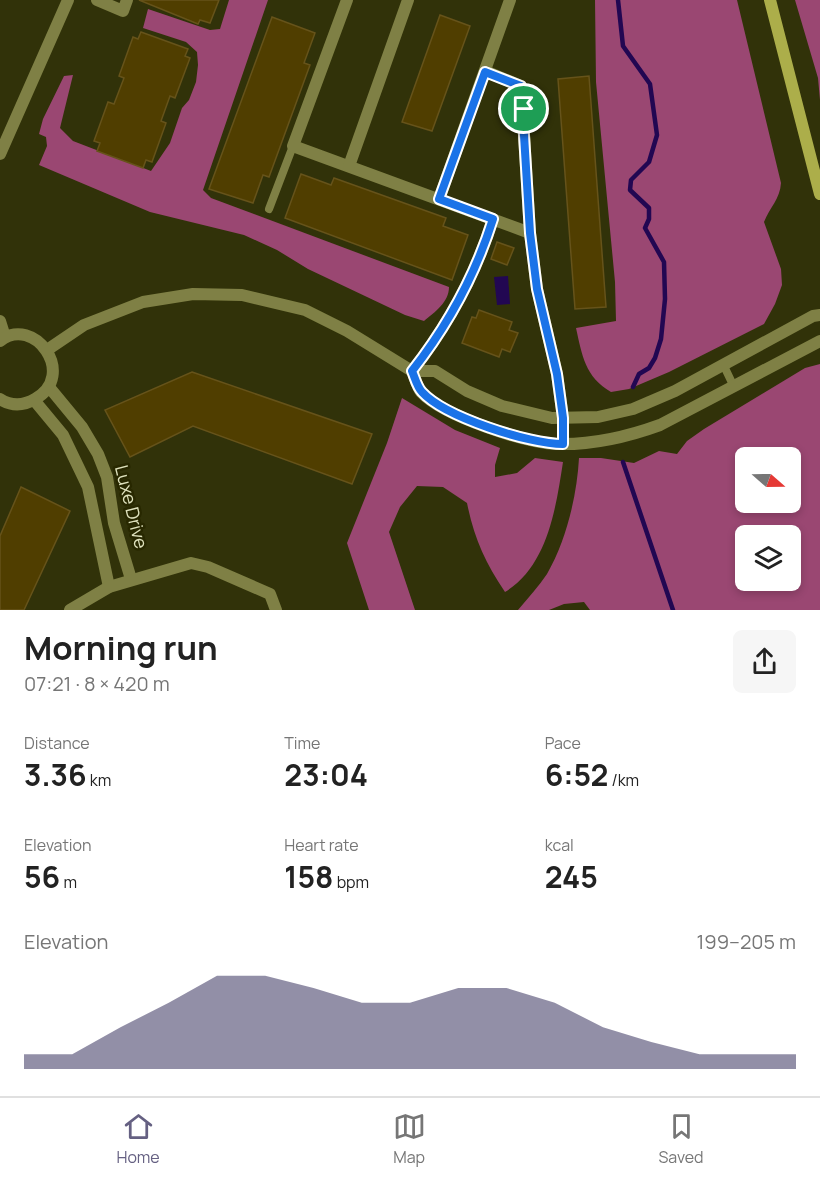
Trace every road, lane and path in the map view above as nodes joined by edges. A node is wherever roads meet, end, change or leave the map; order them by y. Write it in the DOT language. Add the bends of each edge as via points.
graph roads {
  1 [pos="68,0"];
  2 [pos="97,0"];
  3 [pos="127,0"];
  4 [pos="347,0"];
  5 [pos="408,0"];
  6 [pos="510,0"];
  7 [pos="770,0"];
  8 [pos="485,72"];
  9 [pos="293,146"];
  10 [pos="0,154"];
  11 [pos="349,166"];
  12 [pos="820,194"];
  13 [pos="439,199"];
  14 [pos="269,209"];
  15 [pos="493,219"];
  16 [pos="530,233"];
  17 [pos="820,315"];
  18 [pos="0,321"];
  19 [pos="3,339"];
  20 [pos="820,341"];
  21 [pos="47,350"];
  22 [pos="724,366"];
  23 [pos="412,371"];
  24 [pos="49,387"];
  25 [pos="734,387"];
  26 [pos="34,400"];
  27 [pos="1,403"];
  28 [pos="563,418"];
  29 [pos="563,444"];
  30 [pos="131,579"];
  31 [pos="109,587"];
  32 [pos="70,610"];
  33 [pos="276,610"];
  1 -- 10 [label="street"];
  2 -- 3 [label="street" via="123,10"];
  4 -- 9 [label="street"];
  5 -- 11 [label="street"];
  6 -- 8 [label="street"];
  7 -- 12 [label="main road"];
  8 -- 13 [label="street"];
  8 -- 16 [label="street" via="521,86"];
  9 -- 11 [label="street"];
  9 -- 14 [label="lane"];
  11 -- 13 [label="street"];
  13 -- 15 [label="street"];
  15 -- 16 [label="street"];
  15 -- 23 [label="street" via="466,289"];
  16 -- 28 [label="street"];
  17 -- 22 [label="street"];
  18 -- 19 [label="street"];
  19 -- 21 [label="street" via="27,336"];
  20 -- 25 [label="street"];
  21 -- 23 [label="street" via="84,325 143,302 221,294 265,299 305,310"];
  21 -- 24 [label="street" via="53,371"];
  22 -- 25 [label="lane"];
  22 -- 28 [label="street" via="633,409 598,417"];
  23 -- 28 [label="street" via="435,371 502,406"];
  23 -- 29 [label="street" via="421,392 463,418 519,436"];
  24 -- 26 [label="street"];
  24 -- 30 [label="street, Luxe Drive" via="82,427 98,454"];
  25 -- 29 [label="street" via="634,434"];
  26 -- 27 [label="street" via="27,404"];
  26 -- 31 [label="street, Luxe Drive" via="63,435 87,487"];
  28 -- 29 [label="street"];
  30 -- 31 [label="street"];
  30 -- 33 [label="street" via="190,563 270,594"];
  31 -- 32 [label="street"];
}
